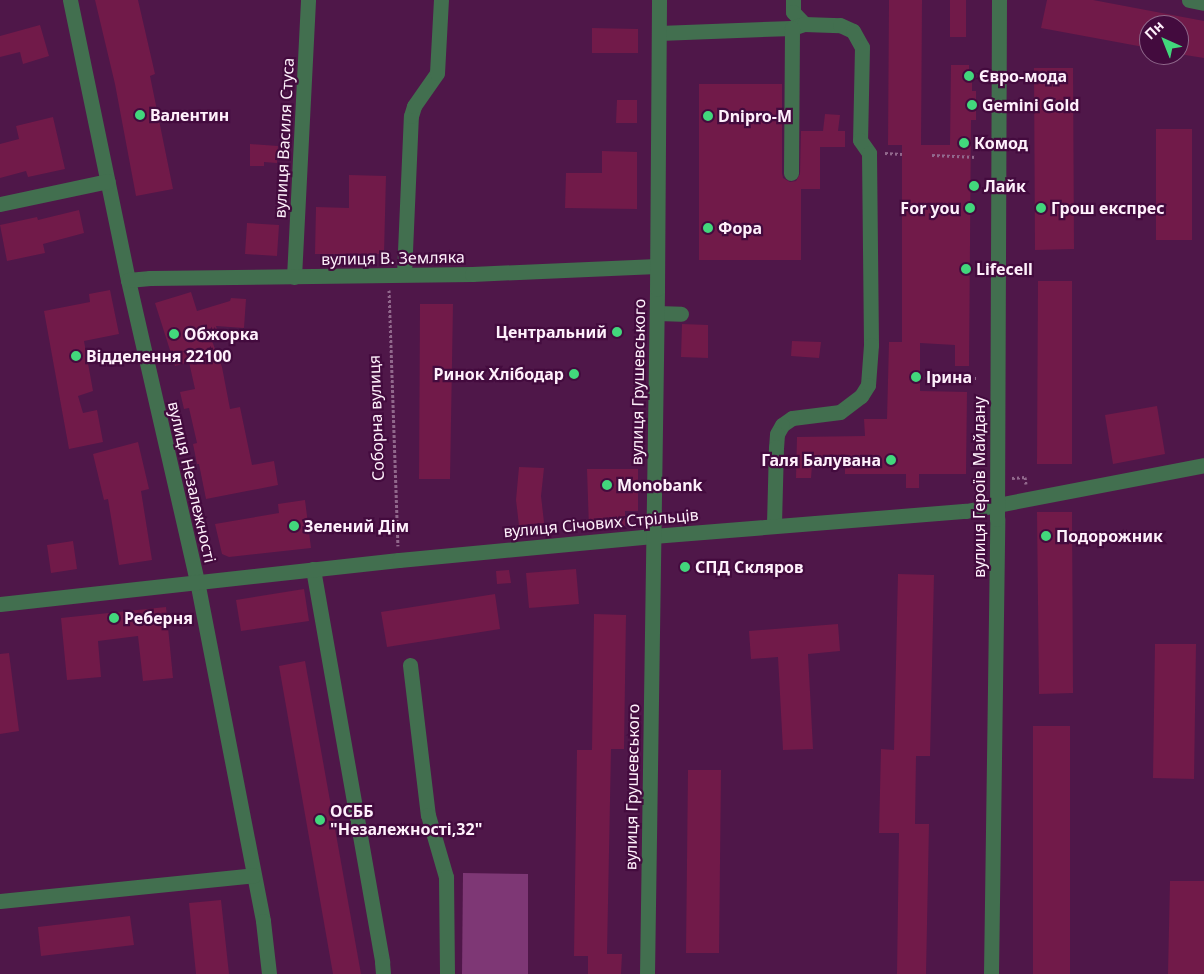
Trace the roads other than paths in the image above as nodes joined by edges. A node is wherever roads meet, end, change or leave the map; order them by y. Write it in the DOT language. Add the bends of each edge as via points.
graph roads {
  1 [pos="70,0"];
  2 [pos="308,0"];
  3 [pos="441,0"];
  4 [pos="659,0"];
  5 [pos="793,0"];
  6 [pos="999,0"];
  7 [pos="1189,0"];
  8 [pos="1204,3"];
  9 [pos="798,26"];
  10 [pos="659,33"];
  11 [pos="791,173"];
  12 [pos="108,181"];
  13 [pos="0,204"];
  14 [pos="657,266"];
  15 [pos="404,274"];
  16 [pos="294,277"];
  17 [pos="128,280"];
  18 [pos="657,313"];
  19 [pos="681,314"];
  20 [pos="1204,466"];
  21 [pos="997,505"];
  22 [pos="774,526"];
  23 [pos="653,536"];
  24 [pos="313,569"];
  25 [pos="197,581"];
  26 [pos="0,604"];
  27 [pos="410,665"];
  28 [pos="254,875"];
  29 [pos="0,901"];
  30 [pos="269,974"];
  31 [pos="382,974"];
  32 [pos="447,974"];
  33 [pos="647,974"];
  34 [pos="990,974"];
  1 -- 12 [label="street, вулиця Незалежності"];
  2 -- 16 [label="street, вулиця Василя Стуса"];
  3 -- 15 [label="street" via="437,73 414,106 411,116"];
  4 -- 10 [label="street, вулиця Грушевського"];
  5 -- 9 [label="street"];
  6 -- 21 [label="street, вулиця Героїв Майдану"];
  7 -- 8 [label="street"];
  9 -- 10 [label="street"];
  9 -- 11 [label="street"];
  9 -- 22 [label="street" via="840,25 853,31 862,47 860,140 869,153 871,345 868,385 861,396 840,412 792,418 782,425 777,434"];
  10 -- 14 [label="street, вулиця Грушевського"];
  12 -- 13 [label="street"];
  12 -- 17 [label="street, вулиця Незалежності"];
  14 -- 15 [label="street, вулиця В. Земляка" via="642,269"];
  14 -- 18 [label="street, вулиця Грушевського"];
  15 -- 16 [label="street, вулиця В. Земляка"];
  16 -- 17 [label="street, вулиця В. Земляка"];
  17 -- 25 [label="street, вулиця Незалежності"];
  18 -- 19 [label="street"];
  18 -- 23 [label="street, вулиця Грушевського"];
  20 -- 21 [label="street, вулиця Січових Стрільців"];
  21 -- 22 [label="street, вулиця Січових Стрільців"];
  21 -- 34 [label="street, вулиця Героїв Майдану"];
  22 -- 23 [label="street, вулиця Січових Стрільців"];
  23 -- 24 [label="street, вулиця Січових Стрільців"];
  23 -- 33 [label="street, вулиця Грушевського"];
  24 -- 25 [label="street, вулиця Січових Стрільців"];
  24 -- 31 [label="street"];
  25 -- 26 [label="street, вулиця Січових Стрільців"];
  25 -- 28 [label="street, вулиця Незалежності"];
  27 -- 32 [label="street" via="428,815 446,877"];
  28 -- 29 [label="street"];
  28 -- 30 [label="street, вулиця Незалежності"];
}
